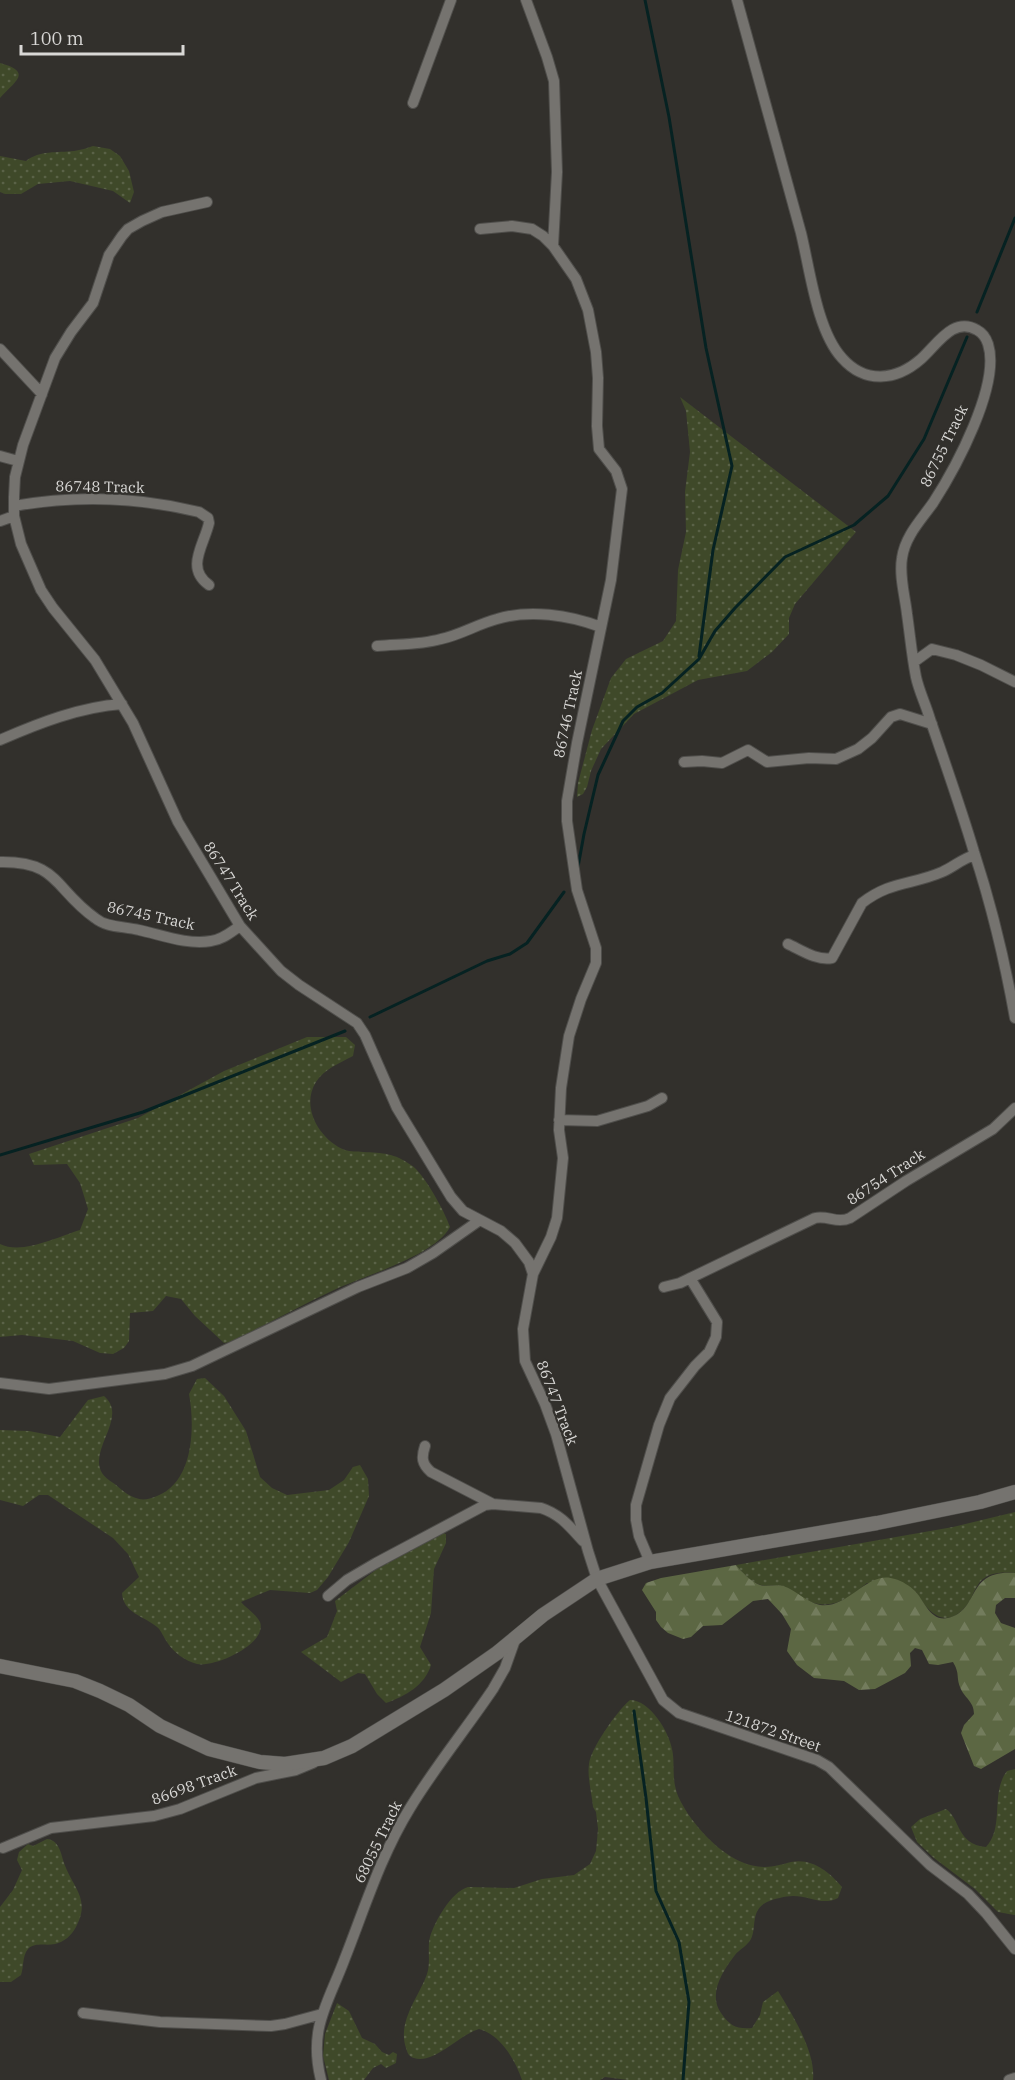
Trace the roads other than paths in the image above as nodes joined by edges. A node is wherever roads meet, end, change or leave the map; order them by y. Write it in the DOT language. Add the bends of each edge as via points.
graph roads {
  1 [pos="451,0"];
  2 [pos="526,0"];
  3 [pos="737,0"];
  4 [pos="412,103"];
  5 [pos="207,202"];
  6 [pos="480,229"];
  7 [pos="553,246"];
  8 [pos="0,349"];
  9 [pos="42,394"];
  10 [pos="0,456"];
  11 [pos="18,461"];
  12 [pos="14,511"];
  13 [pos="0,521"];
  14 [pos="209,585"];
  15 [pos="601,627"];
  16 [pos="377,646"];
  17 [pos="914,662"];
  18 [pos="1015,682"];
  19 [pos="122,704"];
  20 [pos="932,724"];
  21 [pos="0,740"];
  22 [pos="684,762"];
  23 [pos="975,855"];
  24 [pos="0,862"];
  25 [pos="240,926"];
  26 [pos="788,944"];
  27 [pos="1015,1018"];
  28 [pos="662,1098"];
  29 [pos="1015,1108"];
  30 [pos="559,1120"];
  31 [pos="480,1220"];
  32 [pos="532,1274"];
  33 [pos="690,1278"];
  34 [pos="664,1287"];
  35 [pos="0,1383"];
  36 [pos="425,1446"];
  37 [pos="1015,1492"];
  38 [pos="493,1504"];
  39 [pos="585,1543"];
  40 [pos="650,1562"];
  41 [pos="597,1579"];
  42 [pos="328,1596"];
  43 [pos="517,1637"];
  44 [pos="0,1666"];
  45 [pos="324,1758"];
  46 [pos="3,1848"];
  47 [pos="1015,1949"];
  48 [pos="83,2013"];
  49 [pos="322,2014"];
  50 [pos="1015,2078"];
  51 [pos="321,2080"];
  52 [pos="1009,2080"];
  1 -- 4 [label="street"];
  2 -- 7 [label="street" via="554,81 557,172"];
  3 -- 17 [label="street, 86755 Track" via="833,347 860,373 874,377 906,370 957,327 974,328 987,340 987,384 974,426 947,479 913,529 902,558 901,576"];
  5 -- 9 [label="street, 86747 Track" via="162,212 122,236 105,265 93,303 62,346"];
  6 -- 7 [label="street, 86746 Track" via="522,226"];
  7 -- 15 [label="street, 86746 Track" via="576,279 588,310 598,378 597,440 622,489 613,571"];
  8 -- 9 [label="street"];
  9 -- 11 [label="street, 86747 Track"];
  10 -- 11 [label="street"];
  11 -- 12 [label="street, 86747 Track"];
  12 -- 13 [label="street"];
  12 -- 14 [label="street, 86748 Track" via="69,500 129,499 199,512 208,518 208,529 196,567"];
  12 -- 19 [label="street, 86747 Track" via="21,544 41,590 95,660"];
  15 -- 16 [label="street" via="570,617 523,615 498,618 430,642"];
  15 -- 30 [label="street, 86746 Track" via="569,784 567,820 577,890 594,942 596,963 569,1036"];
  17 -- 18 [label="street" via="932,649 956,655"];
  17 -- 20 [label="street, 86755 Track"];
  19 -- 21 [label="street" via="77,711"];
  19 -- 25 [label="street, 86747 Track" via="183,830"];
  20 -- 22 [label="street" via="900,714 891,717 858,749 836,759 767,762 748,750 722,763"];
  20 -- 23 [label="street, 86755 Track"];
  23 -- 26 [label="street" via="944,871 894,885 869,897 832,958 814,956"];
  23 -- 27 [label="street, 86755 Track" via="995,922"];
  24 -- 25 [label="street, 86745 Track" via="40,867 102,923 180,940 210,942"];
  25 -- 31 [label="street, 86747 Track" via="280,971 357,1023 397,1108 440,1179 463,1211"];
  28 -- 30 [label="street" via="597,1121"];
  29 -- 33 [label="street, 86754 Track" via="993,1129 850,1218 839,1222 815,1218"];
  30 -- 32 [label="street, 86746 Track" via="563,1158 557,1218"];
  31 -- 32 [label="street, 86747 Track" via="515,1243 529,1262"];
  31 -- 35 [label="street" via="406,1268 192,1366 165,1374 49,1389"];
  32 -- 39 [label="street, 86747 Track" via="523,1329 525,1361 556,1434"];
  33 -- 34 [label="street, 86754 Track"];
  33 -- 40 [label="street" via="717,1322 716,1337 709,1352 670,1398 659,1425 636,1505 639,1536"];
  36 -- 38 [label="street" via="422,1460 431,1472"];
  37 -- 40 [label="street" via="877,1523"];
  38 -- 39 [label="street" via="549,1510"];
  38 -- 42 [label="street" via="466,1514 376,1563"];
  39 -- 41 [label="street, 86747 Track"];
  40 -- 41 [label="street"];
  41 -- 43 [label="street"];
  41 -- 47 [label="street, 121872 Street" via="670,1707 829,1767 930,1865 968,1894"];
  43 -- 45 [label="street" via="444,1690 352,1746"];
  43 -- 49 [label="street, 68055 Track" via="493,1689 430,1777 394,1836"];
  44 -- 45 [label="street" via="100,1690 160,1726 209,1749 285,1764"];
  45 -- 46 [label="street, 86698 Track" via="296,1770 256,1778 163,1814 51,1828"];
  48 -- 49 [label="street" via="160,2022 272,2026"];
  49 -- 51 [label="street, 68055 Track" via="316,2038"];
  50 -- 52 [label="street"];
}
